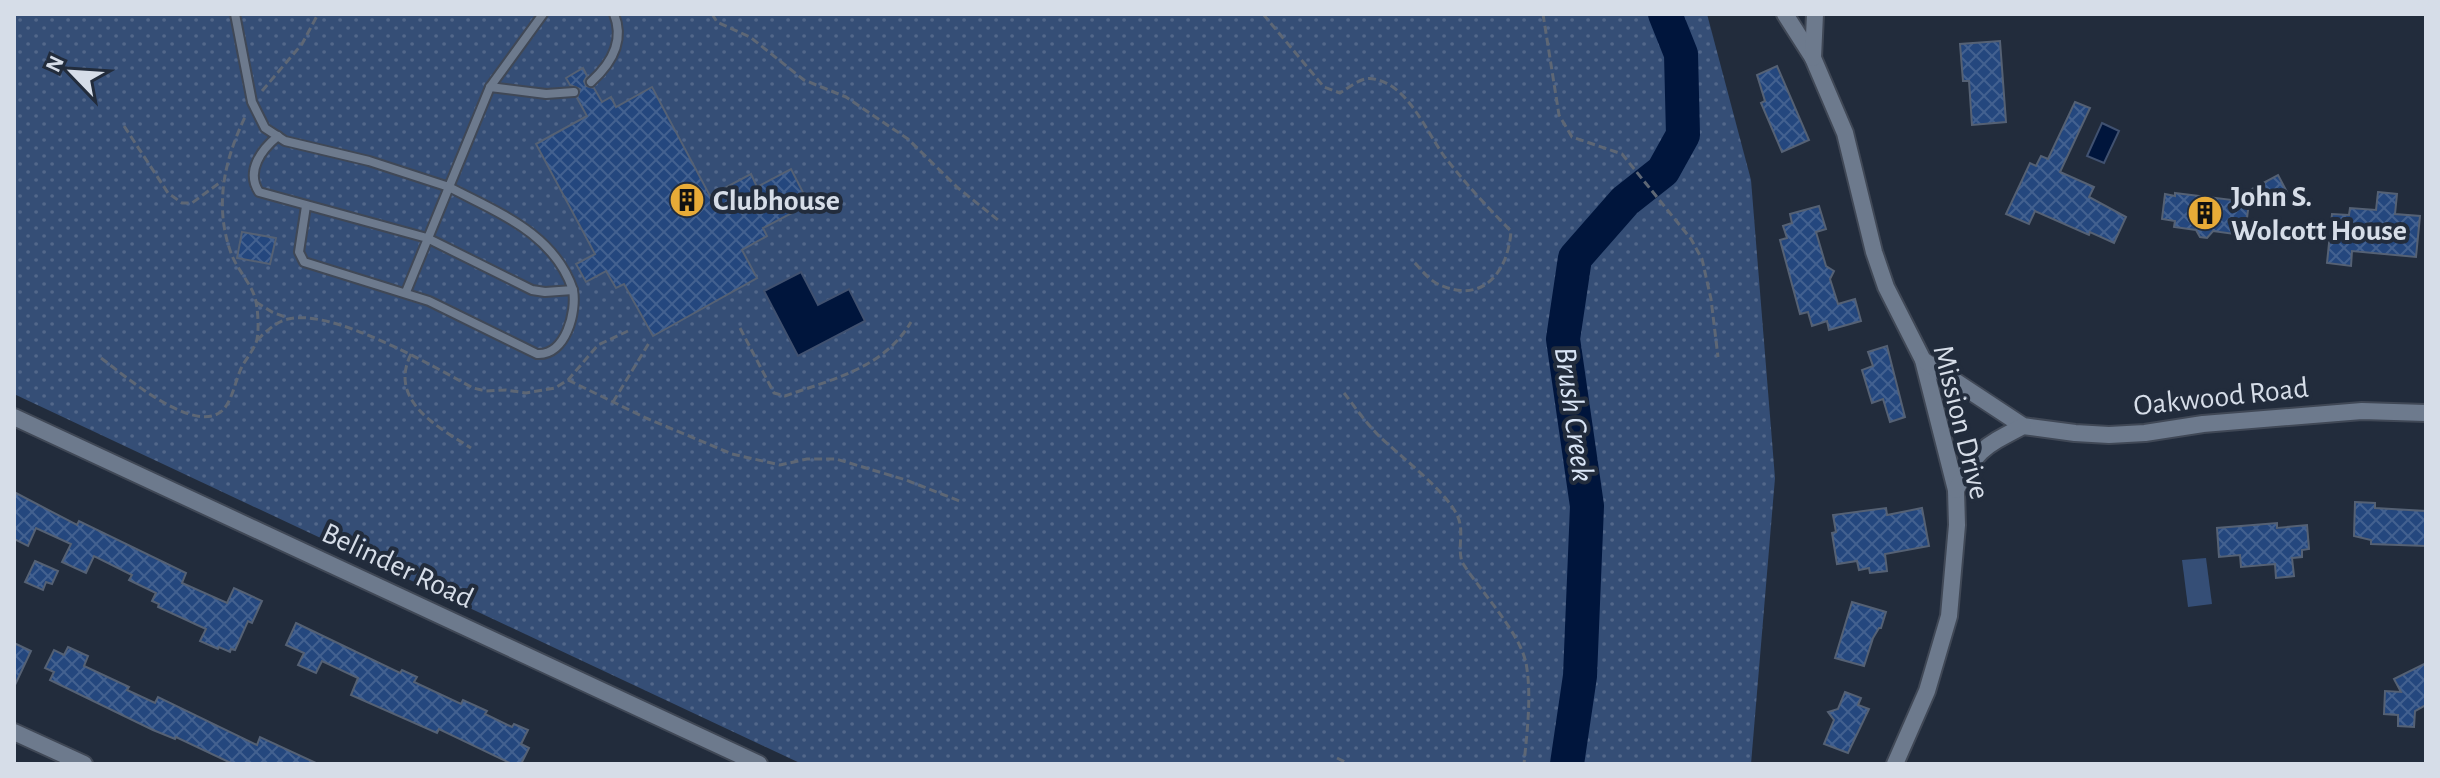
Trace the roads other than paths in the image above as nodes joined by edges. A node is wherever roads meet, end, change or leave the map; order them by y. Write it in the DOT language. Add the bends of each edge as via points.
graph roads {
  1 [pos="235,14"];
  2 [pos="543,14"];
  3 [pos="614,14"];
  4 [pos="1785,14"];
  5 [pos="1815,14"];
  6 [pos="1813,58"];
  7 [pos="591,82"];
  8 [pos="490,87"];
  9 [pos="574,92"];
  10 [pos="278,136"];
  11 [pos="449,187"];
  12 [pos="306,206"];
  13 [pos="427,238"];
  14 [pos="573,290"];
  15 [pos="406,292"];
  16 [pos="1923,360"];
  17 [pos="2426,413"];
  18 [pos="14,417"];
  19 [pos="2023,426"];
  20 [pos="1956,490"];
  21 [pos="14,732"];
  22 [pos="84,764"];
  23 [pos="759,764"];
  24 [pos="1895,764"];
  1 -- 10 [label="lane" via="252,102 265,128"];
  2 -- 8 [label="lane"];
  3 -- 7 [label="lane" via="616,49"];
  4 -- 6 [label="street, Mission Drive"];
  5 -- 6 [label="street"];
  6 -- 16 [label="street, Mission Drive" via="1845,133 1886,287"];
  8 -- 9 [label="lane"];
  8 -- 11 [label="lane"];
  10 -- 11 [label="lane"];
  10 -- 12 [label="lane" via="259,154 255,185 259,192"];
  11 -- 13 [label="lane"];
  11 -- 14 [label="lane" via="522,225 545,244"];
  12 -- 13 [label="lane"];
  12 -- 15 [label="lane" via="299,252 304,262"];
  13 -- 14 [label="lane" via="532,290"];
  13 -- 15 [label="lane"];
  14 -- 15 [label="lane" via="569,326 556,347 543,355"];
  16 -- 19 [label="street, Oakwood Road"];
  16 -- 20 [label="street, Mission Drive"];
  17 -- 19 [label="street, Oakwood Road" via="2339,412 2109,435"];
  18 -- 23 [label="street, Belinder Road"];
  19 -- 20 [label="street" via="1974,456"];
  20 -- 24 [label="street, Mission Drive" via="1949,616 1927,691"];
  21 -- 22 [label="street"];
}
